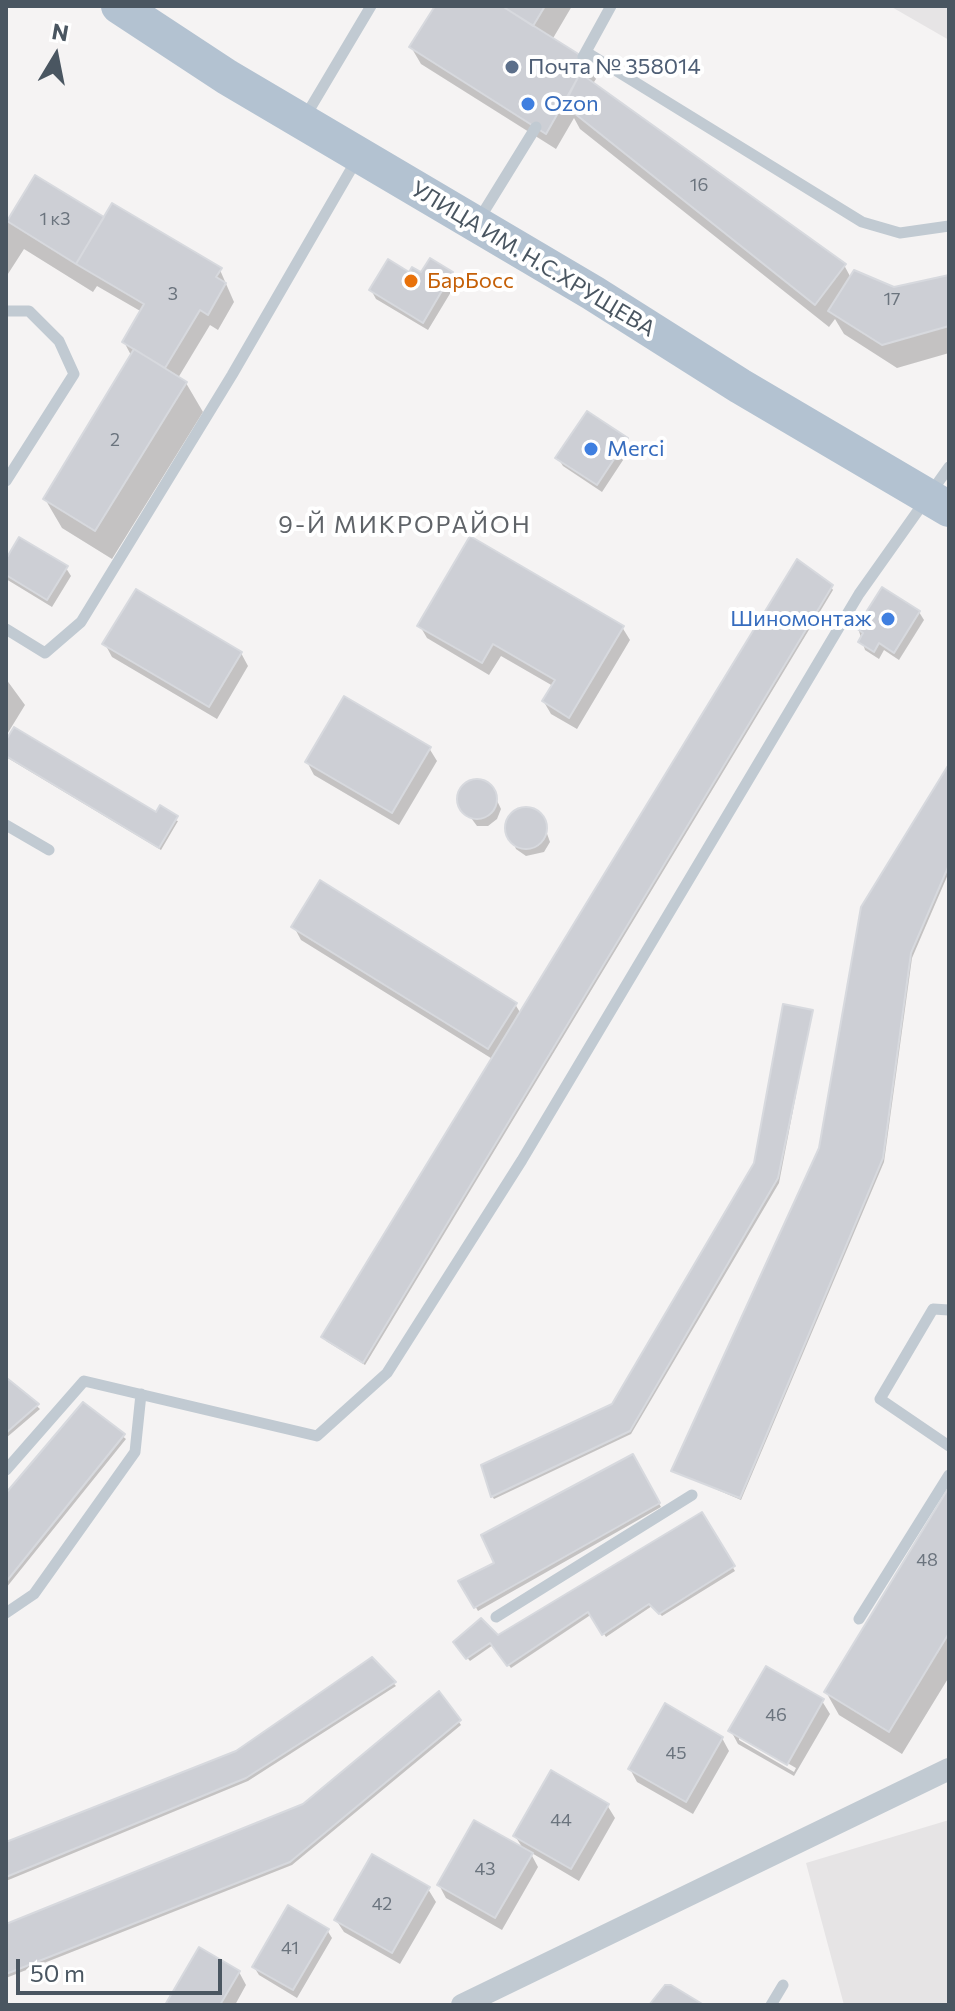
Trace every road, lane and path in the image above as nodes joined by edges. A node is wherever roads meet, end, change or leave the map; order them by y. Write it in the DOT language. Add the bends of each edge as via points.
graph roads {
  1 [pos="119,6"];
  2 [pos="371,6"];
  3 [pos="611,6"];
  4 [pos="302,121"];
  5 [pos="536,127"];
  6 [pos="359,155"];
  7 [pos="475,225"];
  8 [pos="949,226"];
  9 [pos="6,311"];
  10 [pos="949,467"];
  11 [pos="6,481"];
  12 [pos="939,503"];
  13 [pos="6,629"];
  14 [pos="6,825"];
  15 [pos="49,850"];
  16 [pos="949,1310"];
  17 [pos="141,1394"];
  18 [pos="949,1446"];
  19 [pos="6,1470"];
  20 [pos="949,1475"];
  21 [pos="692,1495"];
  22 [pos="6,1613"];
  23 [pos="496,1617"];
  24 [pos="859,1619"];
  25 [pos="949,1769"];
  26 [pos="783,1985"];
  27 [pos="462,2005"];
  28 [pos="771,2005"];
  1 -- 4 [label="main road, УЛИЦА ИМ. Н.С.ХРУЩЕВА"];
  2 -- 4 [label="lane"];
  3 -- 8 [label="lane" via="584,54 862,222 900,233"];
  4 -- 6 [label="main road, УЛИЦА ИМ. Н.С.ХРУЩЕВА"];
  5 -- 7 [label="lane"];
  6 -- 7 [label="main road, УЛИЦА ИМ. Н.С.ХРУЩЕВА"];
  6 -- 13 [label="lane" via="81,622 45,653"];
  7 -- 12 [label="main road, УЛИЦА ИМ. Н.С.ХРУЩЕВА"];
  9 -- 11 [label="lane" via="29,311 59,341 74,374"];
  10 -- 12 [label="lane"];
  12 -- 17 [label="lane" via="859,594 522,1160 387,1373 317,1436"];
  14 -- 15 [label="lane"];
  16 -- 18 [label="lane" via="933,1309 880,1399"];
  17 -- 19 [label="lane" via="84,1381"];
  17 -- 22 [label="lane" via="135,1452 34,1594"];
  20 -- 24 [label="lane"];
  21 -- 23 [label="lane"];
  25 -- 27 [label="street"];
  26 -- 28 [label="lane"];
}
